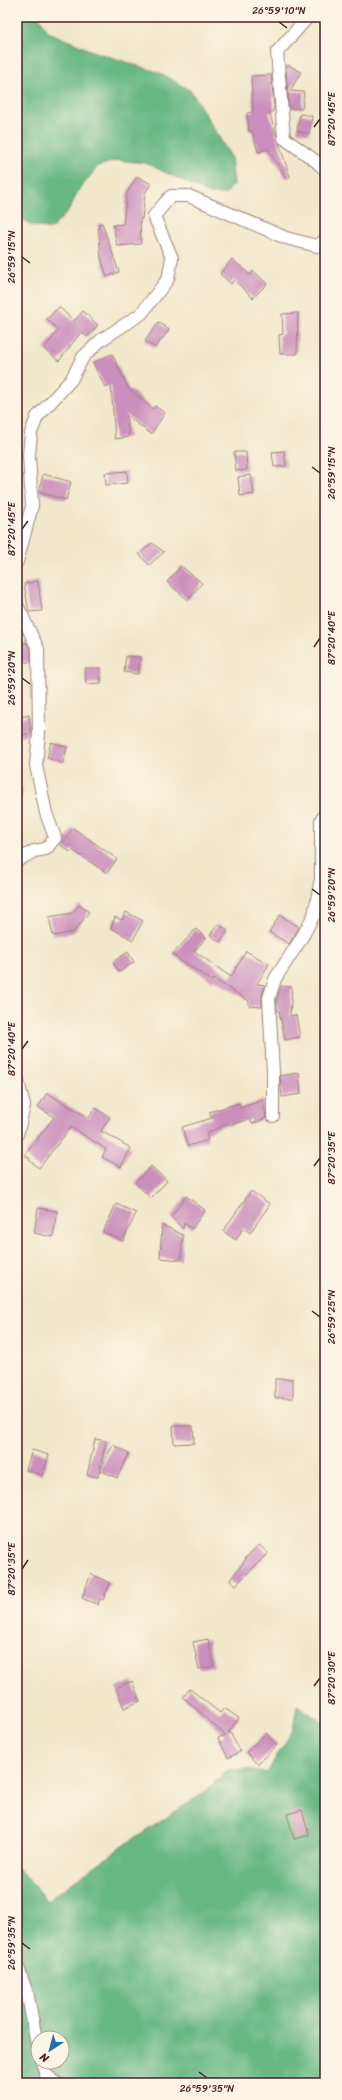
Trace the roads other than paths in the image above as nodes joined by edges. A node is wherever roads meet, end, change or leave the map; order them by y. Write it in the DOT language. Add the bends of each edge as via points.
graph roads {
  1 [pos="308,17"];
  2 [pos="325,170"];
  3 [pos="325,240"];
  4 [pos="17,562"];
  5 [pos="17,605"];
  6 [pos="325,814"];
  7 [pos="17,861"];
  8 [pos="17,1077"];
  9 [pos="273,1116"];
  10 [pos="17,1135"];
  11 [pos="17,1965"];
  12 [pos="34,2030"];
  13 [pos="44,2070"];
  14 [pos="57,2083"];
  1 -- 2 [label="street" via="277,52 284,138"];
  3 -- 4 [label="street" via="317,246 286,238 189,196 171,196 154,216 172,258 168,279 141,314 101,340 83,357 71,380 37,417 31,433 29,455 32,506"];
  5 -- 7 [label="street" via="38,649 39,734 36,765 46,813 55,838 46,849 34,851"];
  6 -- 9 [label="street" via="321,821 321,880 314,915 275,979 269,998"];
  8 -- 10 [label="street" via="24,1106"];
  11 -- 12 [label="street" via="28,1996"];
  13 -- 14 [label="street" via="46,2075"];
}
